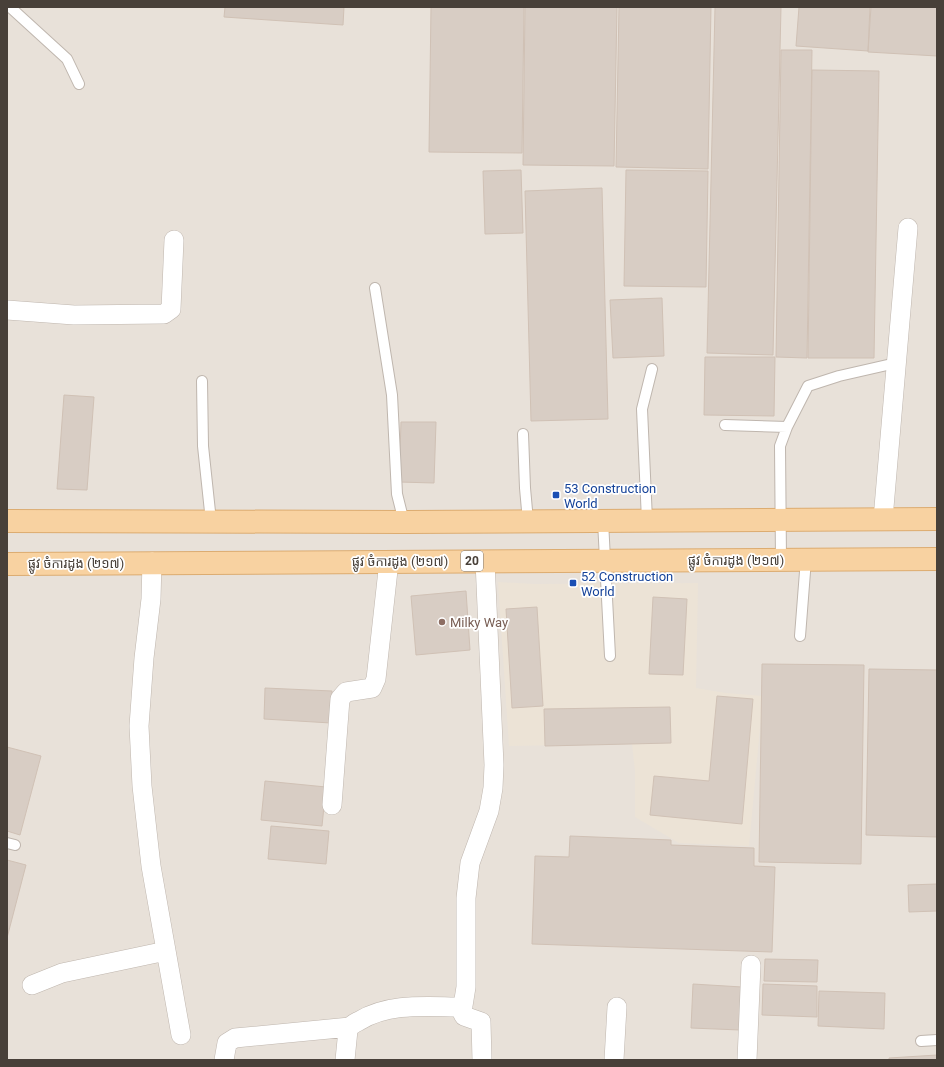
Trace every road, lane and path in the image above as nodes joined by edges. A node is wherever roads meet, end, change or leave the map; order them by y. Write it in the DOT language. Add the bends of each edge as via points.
graph roads {
  1 [pos="10,7"];
  2 [pos="79,84"];
  3 [pos="908,228"];
  4 [pos="174,240"];
  5 [pos="376,288"];
  6 [pos="7,310"];
  7 [pos="896,363"];
  8 [pos="652,369"];
  9 [pos="202,381"];
  10 [pos="725,425"];
  11 [pos="787,427"];
  12 [pos="523,434"];
  13 [pos="883,519"];
  14 [pos="937,519"];
  15 [pos="648,520"];
  16 [pos="781,520"];
  17 [pos="7,521"];
  18 [pos="211,521"];
  19 [pos="528,521"];
  20 [pos="603,521"];
  21 [pos="404,522"];
  22 [pos="937,559"];
  23 [pos="604,560"];
  24 [pos="781,560"];
  25 [pos="806,560"];
  26 [pos="388,561"];
  27 [pos="485,561"];
  28 [pos="152,562"];
  29 [pos="7,564"];
  30 [pos="800,636"];
  31 [pos="610,656"];
  32 [pos="332,805"];
  33 [pos="166,951"];
  34 [pos="751,965"];
  35 [pos="32,985"];
  36 [pos="463,1007"];
  37 [pos="616,1007"];
  38 [pos="350,1027"];
  39 [pos="181,1035"];
  40 [pos="937,1040"];
  41 [pos="921,1041"];
  42 [pos="224,1060"];
  43 [pos="344,1060"];
  44 [pos="482,1060"];
  45 [pos="614,1060"];
  46 [pos="747,1060"];
  1 -- 2 [label="lane" via="67,59"];
  3 -- 7 [label="street"];
  4 -- 6 [label="street" via="171,309 164,314 74,315"];
  5 -- 21 [label="lane" via="392,395 397,494"];
  7 -- 11 [label="lane" via="808,386"];
  7 -- 13 [label="street"];
  8 -- 15 [label="lane" via="642,409"];
  9 -- 18 [label="lane" via="202,446"];
  10 -- 11 [label="lane"];
  11 -- 16 [label="lane" via="780,446"];
  12 -- 19 [label="lane"];
  13 -- 14 [label="main road"];
  13 -- 16 [label="main road"];
  15 -- 16 [label="main road"];
  15 -- 20 [label="main road"];
  16 -- 24 [label="lane"];
  17 -- 18 [label="main road"];
  18 -- 21 [label="main road"];
  19 -- 20 [label="main road"];
  19 -- 21 [label="main road"];
  20 -- 23 [label="lane"];
  22 -- 25 [label="main road, ផ្លូវ ចំការដូង (២១៧) / 20"];
  23 -- 24 [label="main road, ផ្លូវ ចំការដូង (២១៧) / 20"];
  23 -- 27 [label="main road, ផ្លូវ ចំការដូង (២១៧) / 20"];
  23 -- 31 [label="lane"];
  24 -- 25 [label="main road, ផ្លូវ ចំការដូង (២១៧) / 20"];
  25 -- 30 [label="lane"];
  26 -- 27 [label="main road, ផ្លូវ ចំការដូង (២១៧) / 20"];
  26 -- 28 [label="main road, ផ្លូវ ចំការដូង (២១៧) / 20"];
  26 -- 32 [label="street" via="376,678 372,688 346,692 340,698"];
  27 -- 36 [label="street" via="494,765 489,811 470,863 466,898 466,987"];
  28 -- 29 [label="main road, ផ្លូវ ចំការដូង (២១៧) / 20"];
  28 -- 33 [label="street" via="140,726 142,786 151,866"];
  33 -- 35 [label="street" via="62,973"];
  33 -- 39 [label="street"];
  34 -- 46 [label="street"];
  36 -- 38 [label="street" via="400,1006 369,1015"];
  36 -- 44 [label="street" via="462,1015 481,1022"];
  37 -- 45 [label="street"];
  38 -- 42 [label="street" via="235,1038 227,1043"];
  38 -- 43 [label="street"];
  40 -- 41 [label="lane"];
}
